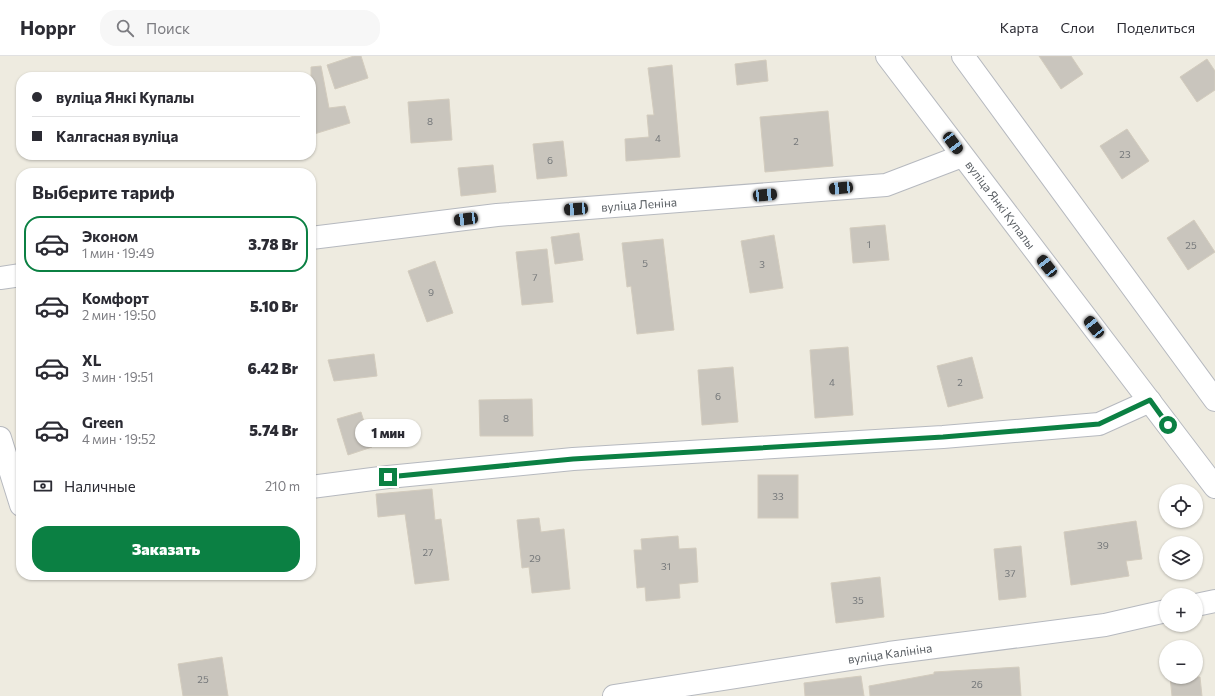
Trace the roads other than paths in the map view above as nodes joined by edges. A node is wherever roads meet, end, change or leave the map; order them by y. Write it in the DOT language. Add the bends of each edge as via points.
graph roads {
  1 [pos="887,56"];
  2 [pos="963,56"];
  3 [pos="962,156"];
  4 [pos="316,237"];
  5 [pos="16,276"];
  6 [pos="0,278"];
  7 [pos="1150,400"];
  8 [pos="1215,400"];
  9 [pos="0,438"];
  10 [pos="316,486"];
  11 [pos="1215,487"];
  12 [pos="16,489"];
  13 [pos="1215,601"];
  14 [pos="1203,604"];
  15 [pos="1159,613"];
  16 [pos="614,696"];
  1 -- 3 [label="street, вуліца Янкі Купалы"];
  2 -- 8 [label="street"];
  3 -- 4 [label="street, вуліца Леніна" via="886,185 497,215"];
  3 -- 7 [label="street, вуліца Янкі Купалы"];
  5 -- 6 [label="street"];
  7 -- 10 [label="street" via="1099,424 943,437 573,459"];
  7 -- 11 [label="street, вуліца Янкі Купалы"];
  9 -- 12 [label="street"];
  13 -- 14 [label="street"];
  15 -- 16 [label="street, вуліца Калініна" via="1104,625 889,653"];
}
